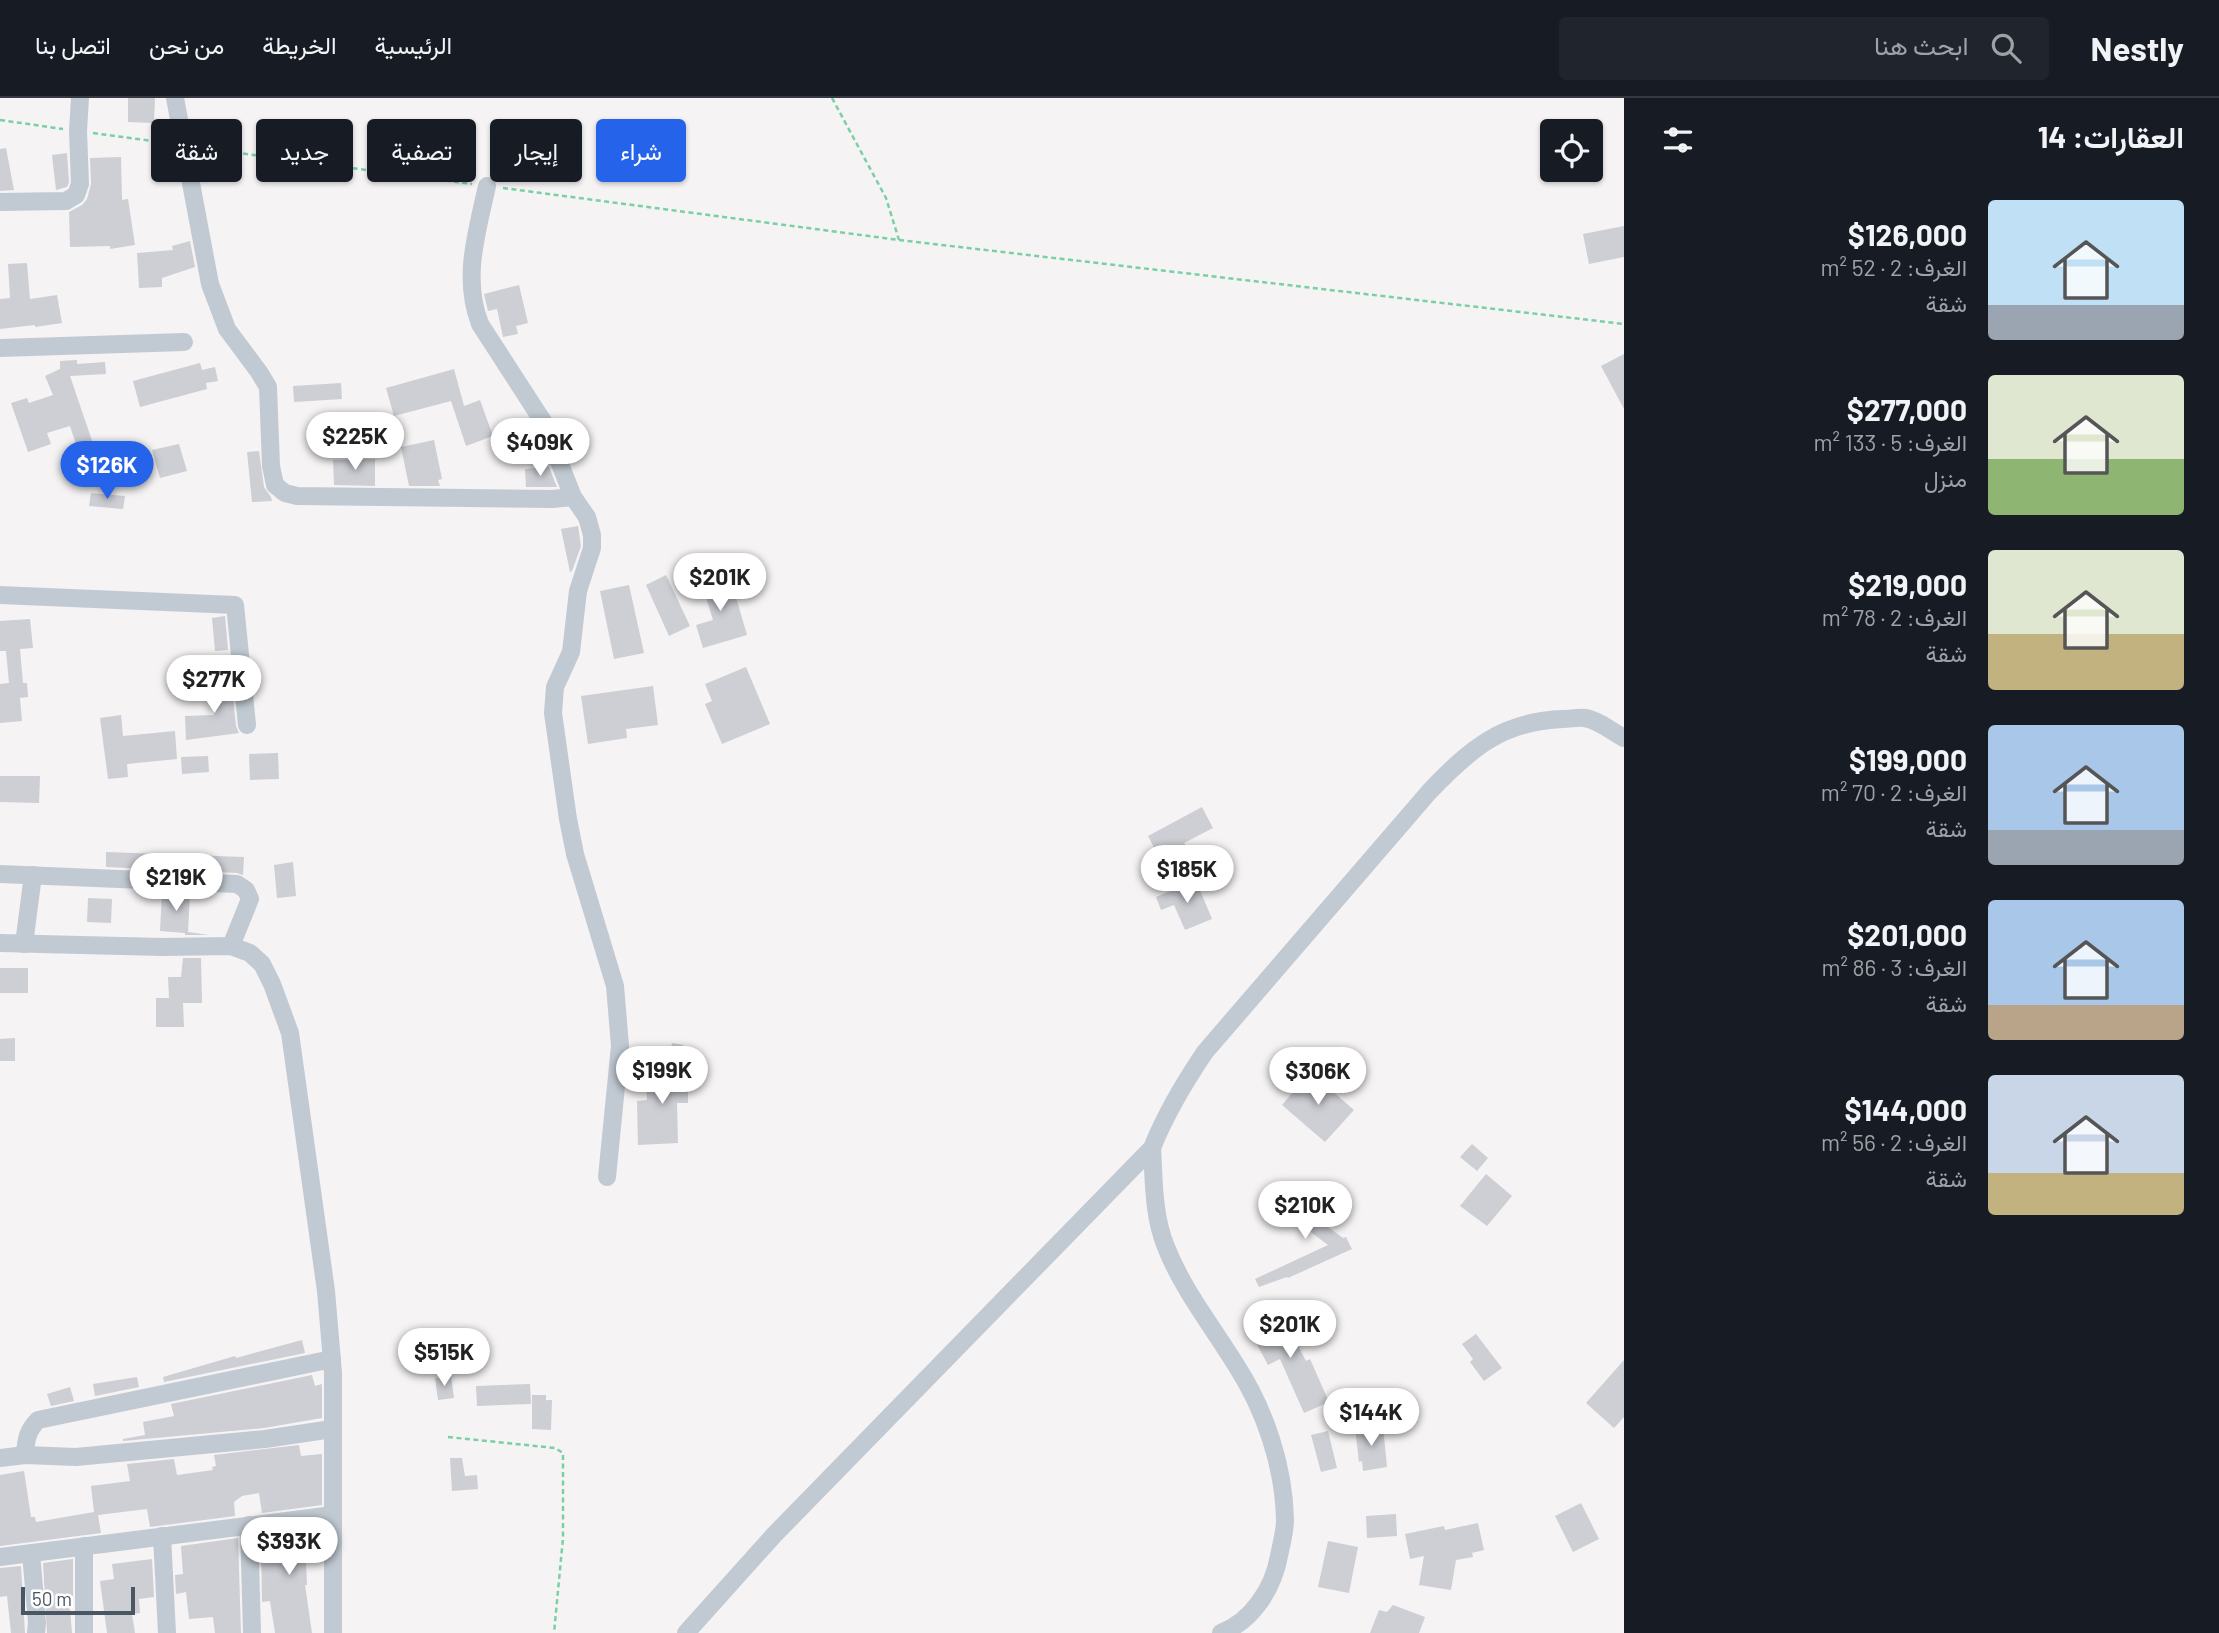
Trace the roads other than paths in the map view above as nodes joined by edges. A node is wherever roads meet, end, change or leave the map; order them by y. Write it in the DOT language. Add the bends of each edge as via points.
graph roads {
  1 [pos="80,98"];
  2 [pos="176,98"];
  3 [pos="487,186"];
  4 [pos="0,202"];
  5 [pos="184,342"];
  6 [pos="0,348"];
  7 [pos="573,497"];
  8 [pos="0,595"];
  9 [pos="247,724"];
  10 [pos="1624,738"];
  11 [pos="0,874"];
  12 [pos="33,875"];
  13 [pos="0,943"];
  14 [pos="24,944"];
  15 [pos="232,946"];
  16 [pos="1152,1147"];
  17 [pos="607,1177"];
  18 [pos="332,1359"];
  19 [pos="332,1429"];
  20 [pos="25,1455"];
  21 [pos="0,1458"];
  22 [pos="332,1515"];
  23 [pos="249,1525"];
  24 [pos="162,1536"];
  25 [pos="84,1546"];
  26 [pos="32,1553"];
  27 [pos="0,1556"];
  28 [pos="36,1633"];
  29 [pos="83,1633"];
  30 [pos="167,1633"];
  31 [pos="251,1633"];
  32 [pos="333,1633"];
  33 [pos="686,1633"];
  34 [pos="1221,1633"];
  1 -- 4 [label="street" via="80,184 76,195 66,201"];
  2 -- 7 [label="street" via="210,284 227,329 268,387 275,485 297,496"];
  3 -- 7 [label="street" via="471,258 473,306 544,423"];
  5 -- 6 [label="street"];
  7 -- 17 [label="street" via="587,517 592,548 578,592 572,652 555,687 554,713 575,854 615,986 620,1046"];
  8 -- 9 [label="street" via="235,606"];
  10 -- 16 [label="street" via="1587,718 1549,719 1487,739 1460,760 1205,1052 1165,1116"];
  11 -- 12 [label="street"];
  12 -- 14 [label="street"];
  12 -- 15 [label="street" via="237,884 250,899"];
  13 -- 14 [label="street"];
  14 -- 15 [label="street"];
  15 -- 18 [label="street" via="262,964 290,1033"];
  16 -- 33 [label="street" via="775,1535"];
  16 -- 34 [label="street" via="1157,1219 1165,1246 1185,1288 1256,1399 1280,1476 1285,1522 1276,1571 1255,1609"];
  18 -- 19 [label="street"];
  18 -- 20 [label="street" via="38,1420 29,1428"];
  19 -- 20 [label="street" via="76,1457"];
  19 -- 22 [label="street"];
  20 -- 21 [label="street"];
  22 -- 23 [label="street"];
  22 -- 32 [label="street"];
  23 -- 24 [label="street"];
  23 -- 31 [label="street"];
  24 -- 25 [label="street"];
  24 -- 30 [label="street"];
  25 -- 26 [label="street"];
  25 -- 29 [label="street"];
  26 -- 27 [label="street"];
  26 -- 28 [label="street"];
}
